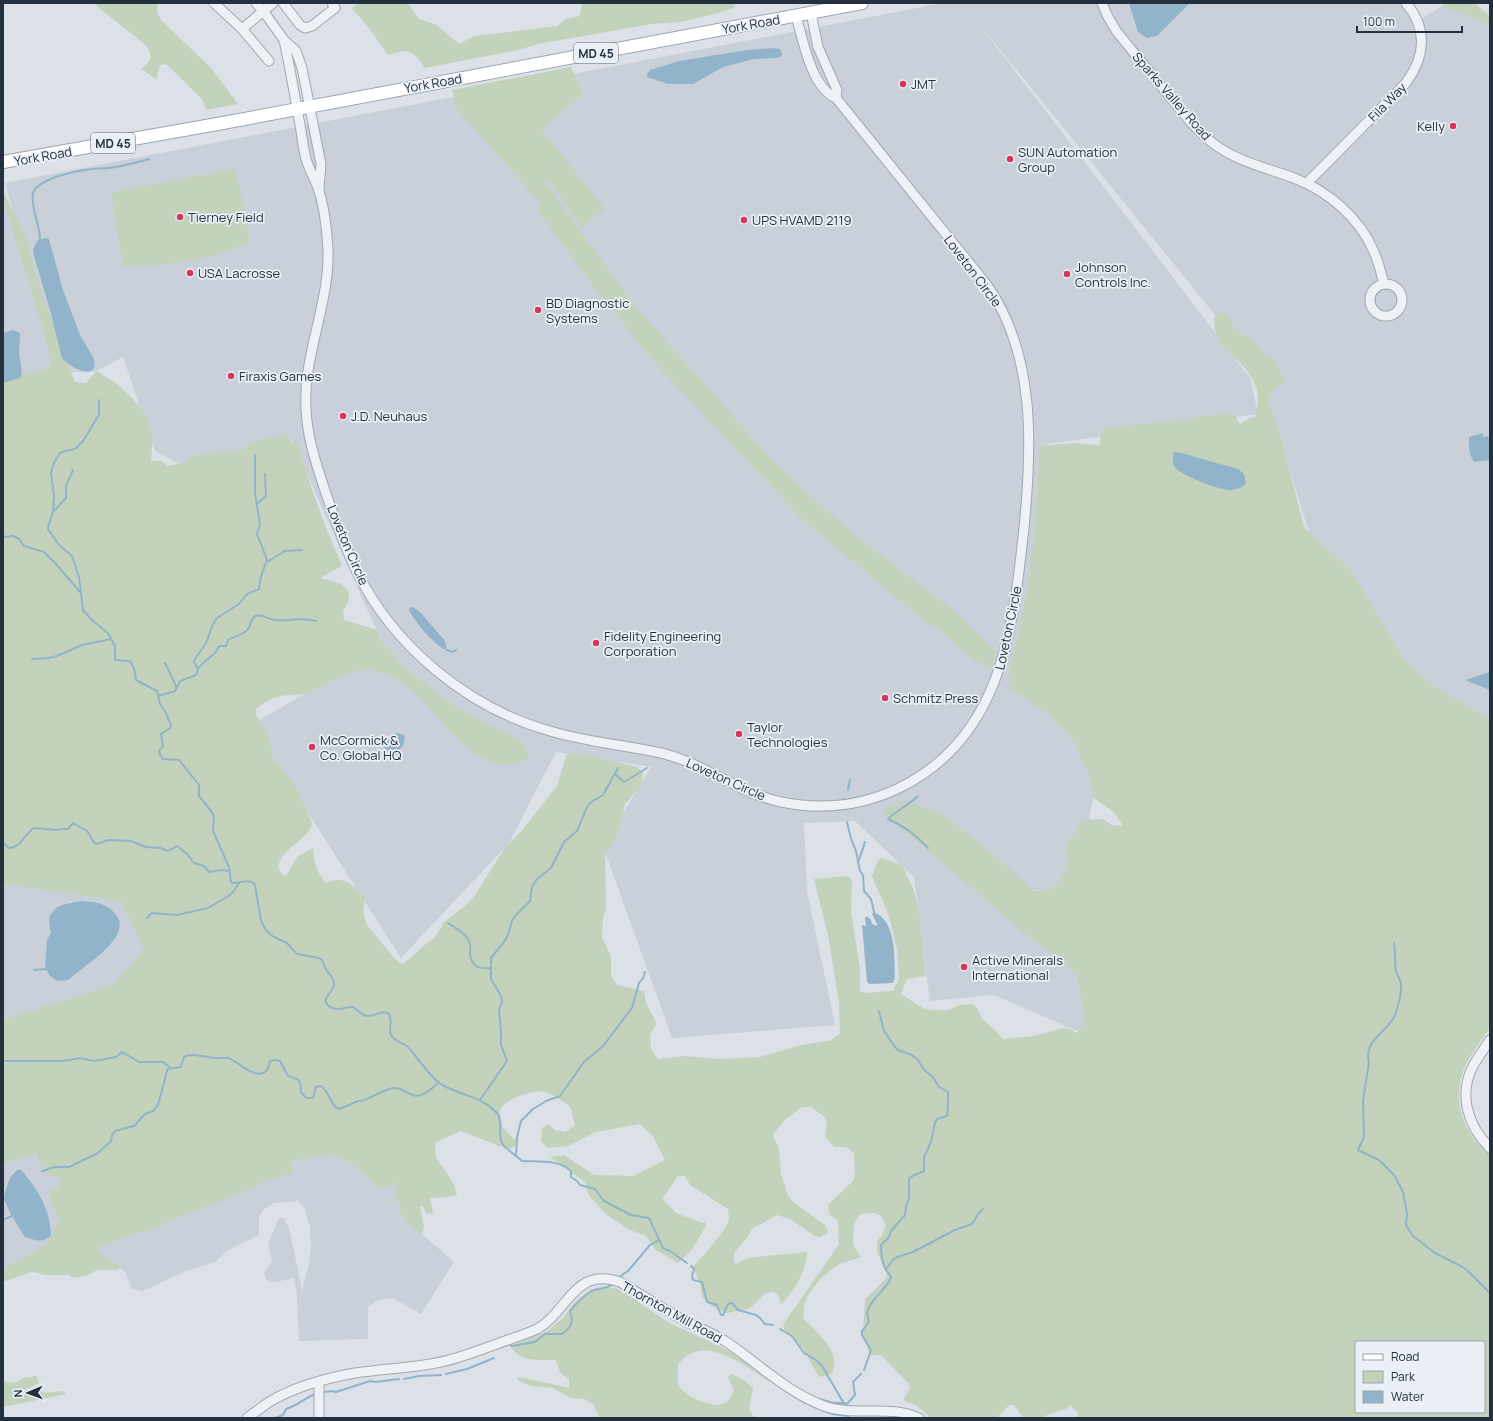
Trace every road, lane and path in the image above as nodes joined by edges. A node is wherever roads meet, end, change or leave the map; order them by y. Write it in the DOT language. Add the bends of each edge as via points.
graph roads {
  1 [pos="214,3"];
  2 [pos="256,3"];
  3 [pos="273,3"];
  4 [pos="283,3"];
  5 [pos="332,3"];
  6 [pos="862,3"];
  7 [pos="1102,3"];
  8 [pos="1406,3"];
  9 [pos="264,12"];
  10 [pos="811,13"];
  11 [pos="796,16"];
  12 [pos="242,29"];
  13 [pos="284,40"];
  14 [pos="269,61"];
  15 [pos="836,98"];
  16 [pos="311,106"];
  17 [pos="297,109"];
  18 [pos="3,162"];
  19 [pos="1307,183"];
  20 [pos="319,190"];
  21 [pos="1384,284"];
  22 [pos="1490,1040"];
  23 [pos="1490,1148"];
  24 [pos="319,1382"];
  25 [pos="247,1418"];
  26 [pos="319,1418"];
  27 [pos="919,1418"];
  1 -- 12 [label="street"];
  2 -- 9 [label="street, Loveton Circle"];
  3 -- 9 [label="street"];
  4 -- 5 [label="street" via="305,28 312,26 335,8"];
  6 -- 10 [label="main road, York Road / MD 45"];
  7 -- 19 [label="street, Sparks Valley Road" via="1117,32 1189,120 1209,140 1241,160"];
  8 -- 19 [label="street, Fila Way" via="1415,17 1420,32 1421,55 1415,70 1406,83"];
  9 -- 12 [label="street"];
  9 -- 13 [label="street, Loveton Circle"];
  10 -- 11 [label="main road, York Road / MD 45"];
  10 -- 15 [label="street, Loveton Circle" via="818,47 836,90"];
  11 -- 15 [label="street, Loveton Circle" via="814,72 828,94"];
  11 -- 16 [label="main road, York Road / MD 45"];
  12 -- 14 [label="street"];
  13 -- 16 [label="street, Loveton Circle" via="296,51"];
  13 -- 17 [label="street, Loveton Circle"];
  15 -- 20 [label="street, Loveton Circle" via="996,297 1014,338 1022,372 1027,405 1029,451 1028,488 1016,600 1004,655 987,701 966,735 936,766 890,792 849,804 816,806 772,800 670,756 568,736 529,724 490,707 458,687 425,661 404,640 382,612 354,567 318,470 307,429 307,373 324,293 328,260"];
  16 -- 17 [label="main road, York Road / MD 45"];
  16 -- 20 [label="street, Loveton Circle" via="321,164"];
  17 -- 18 [label="main road, York Road / MD 45"];
  17 -- 20 [label="street, Loveton Circle" via="306,160"];
  19 -- 21 [label="street, Sparks Valley Road" via="1334,201 1357,224 1374,252"];
  22 -- 23 [label="street" via="1473,1067 1466,1098 1475,1130"];
  24 -- 25 [label="street, Thornton Mill Road" via="270,1402"];
  24 -- 26 [label="street"];
  24 -- 27 [label="street, Thornton Mill Road" via="354,1373 459,1358 538,1328 583,1285 599,1278 610,1278 727,1342 782,1384 824,1406 853,1411 894,1411"];
}
